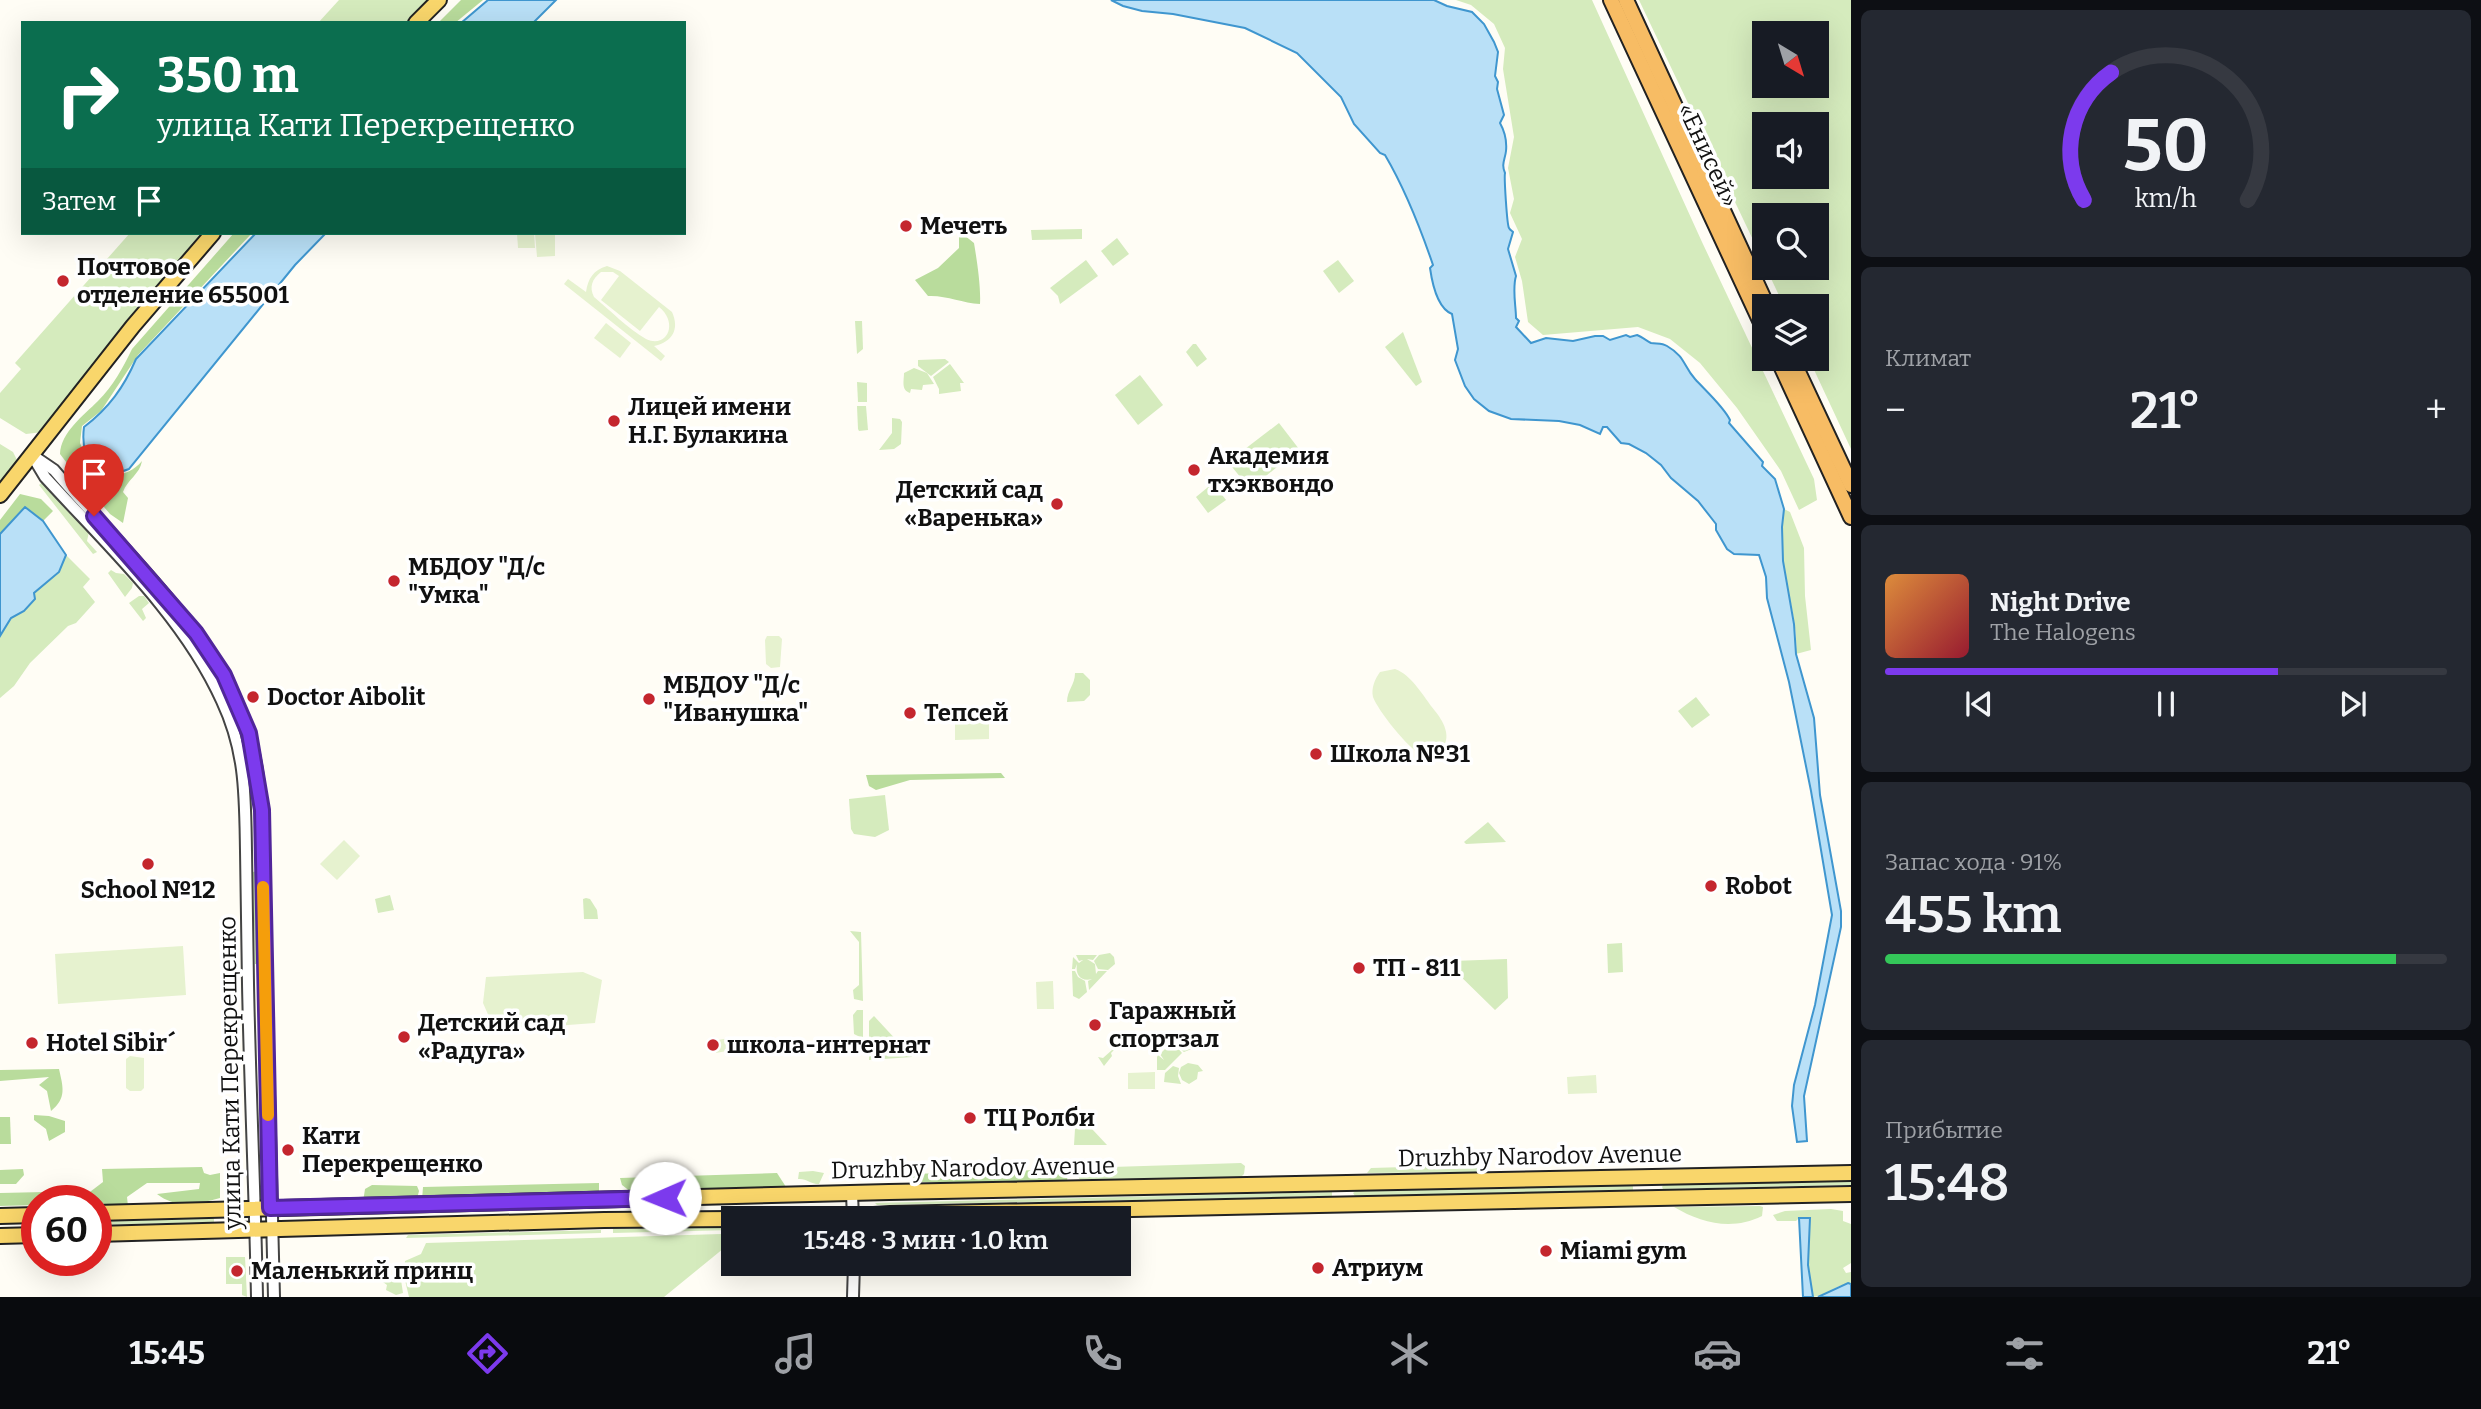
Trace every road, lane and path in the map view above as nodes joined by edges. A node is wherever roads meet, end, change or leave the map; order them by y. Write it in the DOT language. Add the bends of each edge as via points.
graph roads {
  1 [pos="439,0"];
  2 [pos="1611,0"];
  3 [pos="1626,0"];
  4 [pos="418,21"];
  5 [pos="211,235"];
  6 [pos="1762,294"];
  7 [pos="1752,303"];
  8 [pos="1784,371"];
  9 [pos="1798,371"];
  10 [pos="32,455"];
  11 [pos="1851,485"];
  12 [pos="0,495"];
  13 [pos="1851,517"];
  14 [pos="1851,1173"];
  15 [pos="1344,1183"];
  16 [pos="852,1194"];
  17 [pos="1851,1194"];
  18 [pos="1345,1205"];
  19 [pos="853,1206"];
  20 [pos="270,1208"];
  21 [pos="254,1209"];
  22 [pos="1131,1209"];
  23 [pos="112,1213"];
  24 [pos="21,1215"];
  25 [pos="0,1216"];
  26 [pos="721,1219"];
  27 [pos="271,1230"];
  28 [pos="255,1231"];
  29 [pos="112,1234"];
  30 [pos="21,1235"];
  31 [pos="0,1236"];
  32 [pos="853,1276"];
  33 [pos="257,1297"];
  34 [pos="274,1297"];
  35 [pos="853,1297"];
  1 -- 4 [label="main road"];
  2 -- 7 [label="highway, «Енисей»"];
  3 -- 6 [label="highway, «Енисей»"];
  5 -- 10 [label="main road"];
  8 -- 13 [label="highway"];
  9 -- 11 [label="highway"];
  10 -- 12 [label="main road"];
  10 -- 20 [label="street, улица Кати Перекрещенко" via="54,470 196,633 224,675 249,733 262,810"];
  10 -- 21 [label="street, улица Кати Перекрещенко" via="45,477 187,639 208,672 238,741 246,787"];
  14 -- 15 [label="main road, Druzhby Narodov Avenue"];
  15 -- 16 [label="main road, Druzhby Narodov Avenue"];
  15 -- 18 [label="main road"];
  16 -- 19 [label="street"];
  16 -- 20 [label="main road, Druzhby Narodov Avenue"];
  17 -- 18 [label="main road, Druzhby Narodov Avenue"];
  18 -- 22 [label="main road, Druzhby Narodov Avenue"];
  20 -- 21 [label="main road, Druzhby Narodov Avenue"];
  20 -- 27 [label="street, улица Кати Перекрещенко"];
  21 -- 23 [label="main road, Druzhby Narodov Avenue"];
  21 -- 28 [label="street, улица Кати Перекрещенко"];
  24 -- 25 [label="main road"];
  26 -- 27 [label="main road"];
  27 -- 28 [label="main road"];
  27 -- 34 [label="street, улица Кати Перекрещенко"];
  28 -- 29 [label="main road"];
  28 -- 33 [label="street, улица Кати Перекрещенко"];
  30 -- 31 [label="main road"];
  32 -- 35 [label="street"];
}
